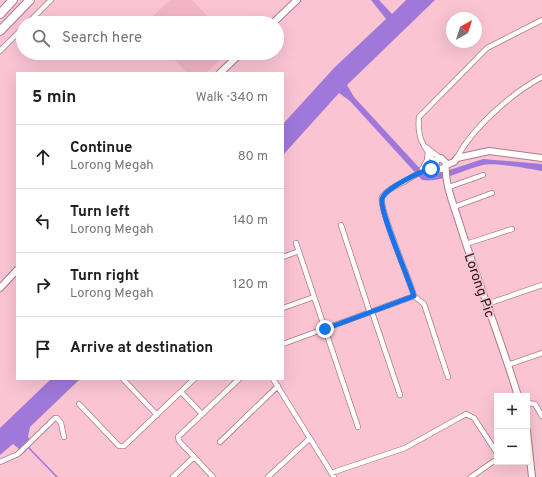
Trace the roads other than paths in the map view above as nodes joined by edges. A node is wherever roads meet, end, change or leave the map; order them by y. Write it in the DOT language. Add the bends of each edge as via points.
graph roads {
  1 [pos="13,0"];
  2 [pos="30,0"];
  3 [pos="51,0"];
  4 [pos="297,0"];
  5 [pos="0,14"];
  6 [pos="35,16"];
  7 [pos="280,16"];
  8 [pos="542,20"];
  9 [pos="0,31"];
  10 [pos="16,35"];
  11 [pos="0,50"];
  12 [pos="234,60"];
  13 [pos="221,72"];
  14 [pos="542,77"];
  15 [pos="423,145"];
  16 [pos="428,152"];
  17 [pos="542,158"];
  18 [pos="456,159"];
  19 [pos="441,164"];
  20 [pos="423,170"];
  21 [pos="483,175"];
  22 [pos="449,187"];
  23 [pos="492,193"];
  24 [pos="454,207"];
  25 [pos="340,225"];
  26 [pos="512,229"];
  27 [pos="296,243"];
  28 [pos="466,244"];
  29 [pos="299,251"];
  30 [pos="284,257"];
  31 [pos="16,271"];
  32 [pos="542,285"];
  33 [pos="0,288"];
  34 [pos="414,296"];
  35 [pos="314,297"];
  36 [pos="487,304"];
  37 [pos="284,308"];
  38 [pos="371,312"];
  39 [pos="325,329"];
  40 [pos="284,344"];
  41 [pos="542,353"];
  42 [pos="508,365"];
  43 [pos="448,377"];
  44 [pos="124,380"];
  45 [pos="193,380"];
  46 [pos="238,380"];
  47 [pos="274,380"];
  48 [pos="278,386"];
  49 [pos="181,392"];
  50 [pos="517,393"];
  51 [pos="400,395"];
  52 [pos="530,403"];
  53 [pos="79,404"];
  54 [pos="202,414"];
  55 [pos="157,415"];
  56 [pos="542,416"];
  57 [pos="358,427"];
  58 [pos="64,436"];
  59 [pos="309,439"];
  60 [pos="220,442"];
  61 [pos="494,448"];
  62 [pos="194,457"];
  63 [pos="530,460"];
  64 [pos="494,461"];
  65 [pos="0,462"];
  66 [pos="332,475"];
  67 [pos="173,477"];
  68 [pos="214,477"];
  69 [pos="268,477"];
  70 [pos="471,477"];
  71 [pos="532,477"];
  1 -- 5 [label="highway"];
  2 -- 9 [label="highway"];
  3 -- 6 [label="street"];
  4 -- 7 [label="street"];
  8 -- 15 [label="street" via="486,48 419,117 417,131"];
  10 -- 11 [label="street"];
  12 -- 13 [label="street"];
  14 -- 18 [label="street" via="512,96 464,143"];
  15 -- 16 [label="street"];
  15 -- 19 [label="street"];
  16 -- 19 [label="street"];
  16 -- 20 [label="street"];
  17 -- 18 [label="street" via="489,151"];
  18 -- 19 [label="street" via="453,157"];
  19 -- 20 [label="street"];
  19 -- 22 [label="street, Lorong Pic"];
  20 -- 34 [label="street" via="387,191 382,198 382,205"];
  21 -- 22 [label="street"];
  22 -- 24 [label="street, Lorong Pic"];
  23 -- 24 [label="street"];
  24 -- 28 [label="street, Lorong Pic"];
  25 -- 38 [label="street"];
  26 -- 28 [label="street"];
  27 -- 29 [label="street"];
  28 -- 36 [label="street, Lorong Pic"];
  29 -- 30 [label="street"];
  29 -- 35 [label="street"];
  31 -- 33 [label="street"];
  32 -- 36 [label="street"];
  34 -- 38 [label="street"];
  34 -- 43 [label="street" via="424,304"];
  35 -- 37 [label="street"];
  35 -- 39 [label="street"];
  36 -- 42 [label="street, Lorong Pic"];
  38 -- 39 [label="street"];
  38 -- 51 [label="street"];
  39 -- 40 [label="street"];
  39 -- 57 [label="street"];
  41 -- 42 [label="street"];
  42 -- 50 [label="street, Lorong Pic"];
  44 -- 55 [label="street"];
  45 -- 49 [label="street"];
  46 -- 54 [label="street"];
  47 -- 48 [label="street"];
  48 -- 59 [label="street"];
  48 -- 60 [label="street"];
  49 -- 54 [label="street"];
  49 -- 55 [label="street"];
  52 -- 56 [label="street" via="535,404"];
  53 -- 55 [label="street" via="122,447"];
  54 -- 62 [label="street" via="178,440"];
  58 -- 65 [label="street" via="61,422 55,418 18,454"];
  59 -- 66 [label="street"];
  59 -- 69 [label="street"];
  61 -- 66 [label="street" via="474,418 466,414 405,448"];
  62 -- 67 [label="street"];
  62 -- 68 [label="street"];
  63 -- 71 [label="street"];
  64 -- 70 [label="street"];
}
